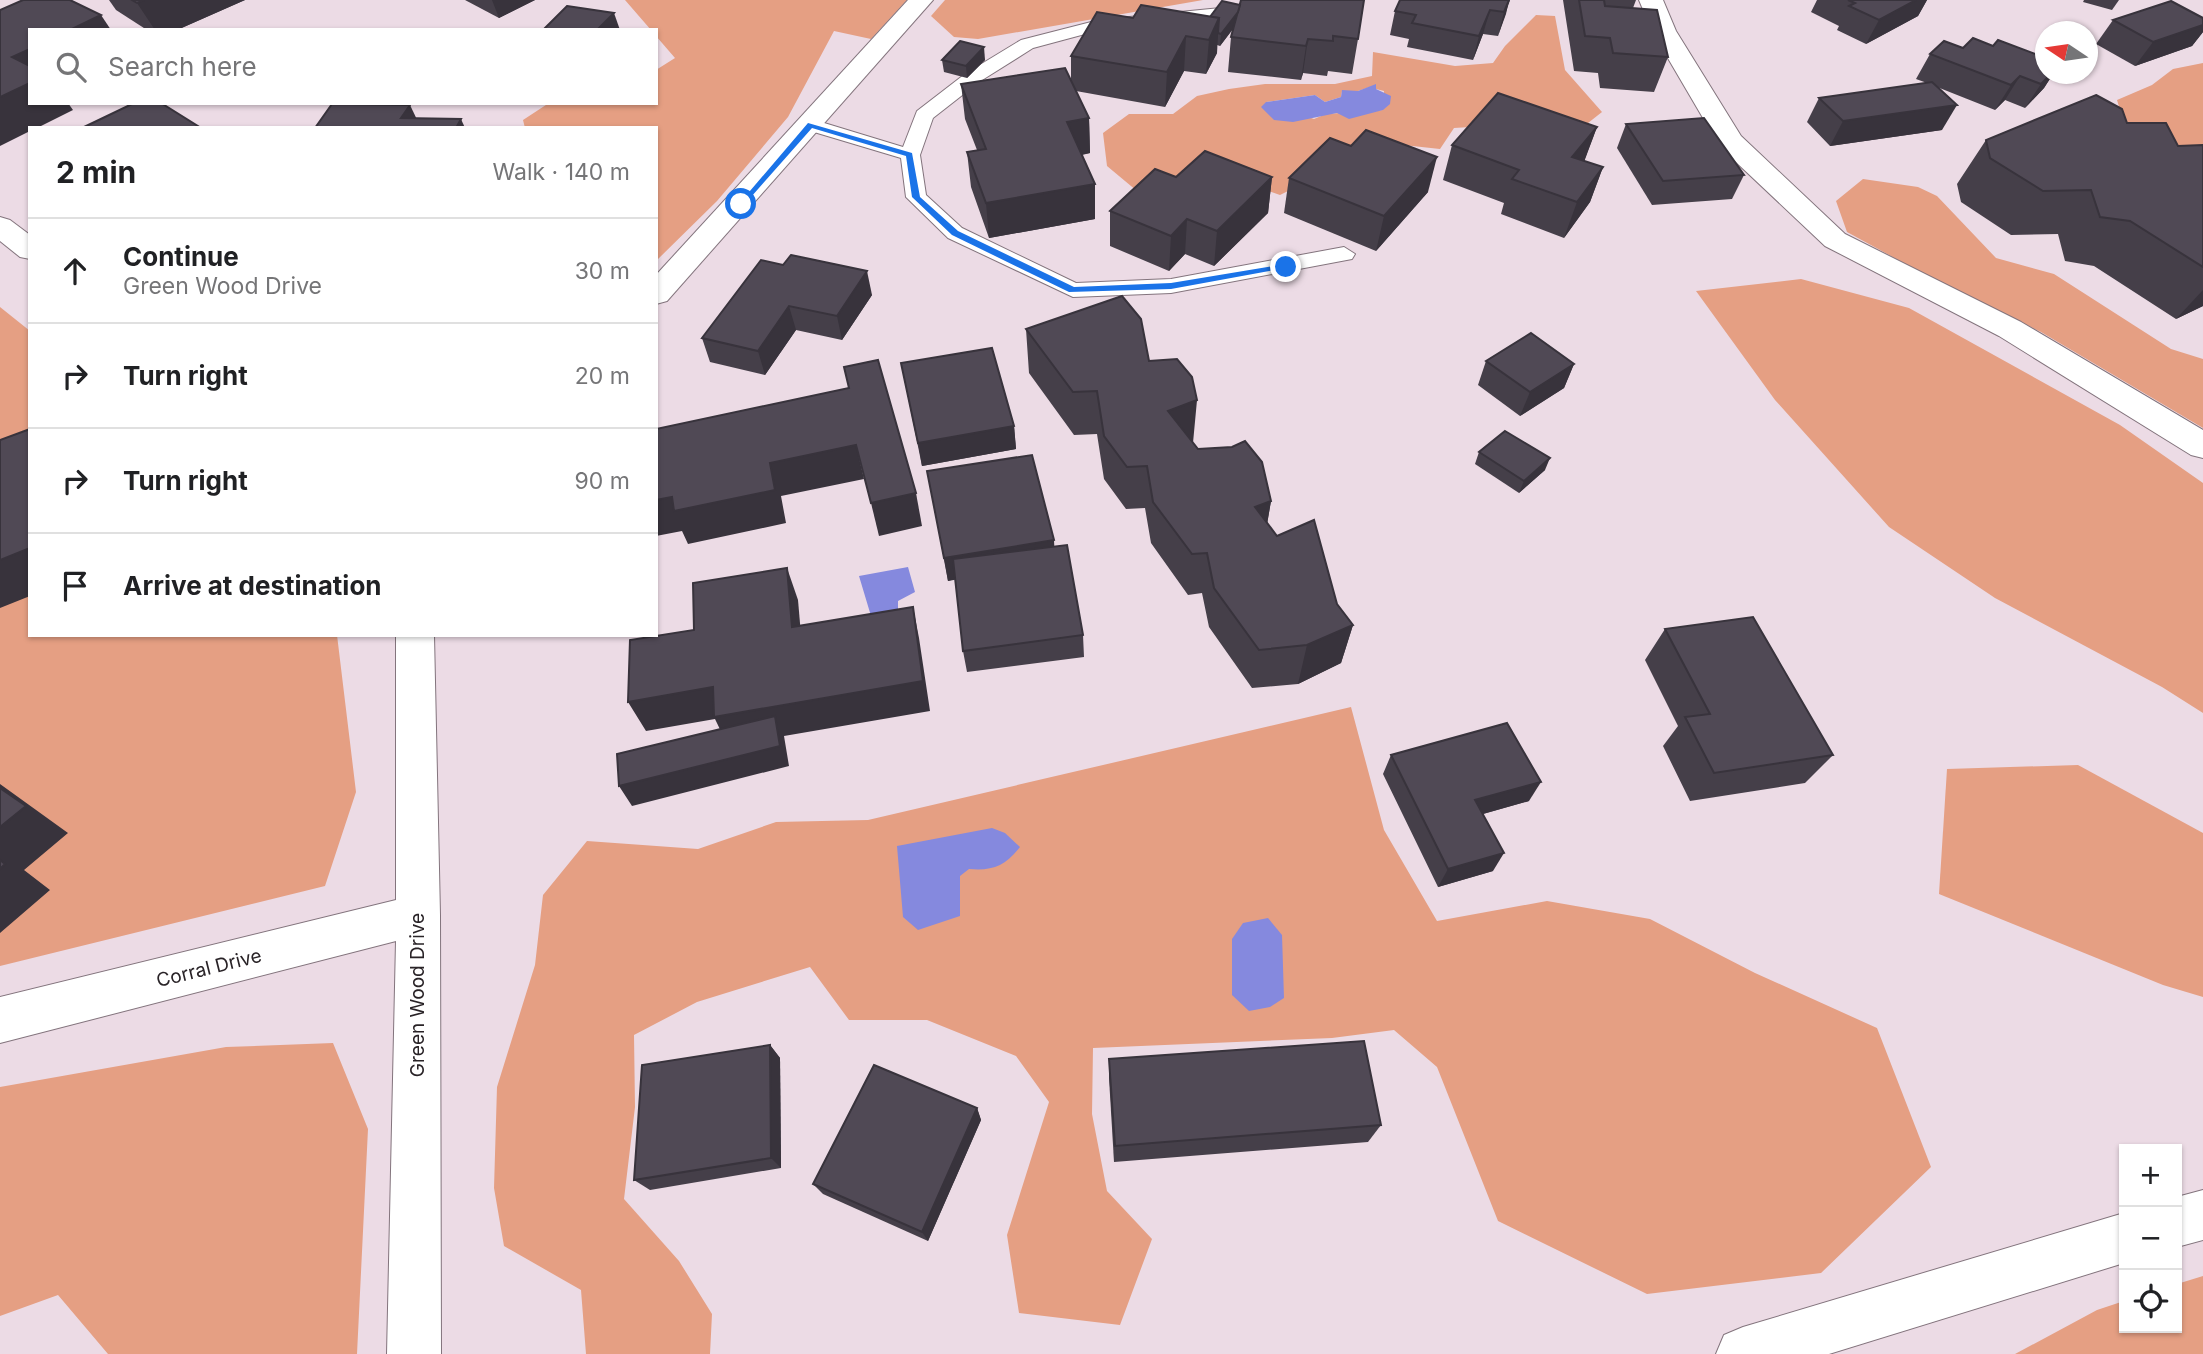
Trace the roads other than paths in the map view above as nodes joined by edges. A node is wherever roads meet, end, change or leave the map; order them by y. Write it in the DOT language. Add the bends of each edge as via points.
graph roads {
  1 [pos="921,0"];
  2 [pos="1651,0"];
  3 [pos="1270,8"];
  4 [pos="811,125"];
  5 [pos="910,155"];
  6 [pos="0,226"];
  7 [pos="28,248"];
  8 [pos="1344,254"];
  9 [pos="658,292"];
  10 [pos="2203,446"];
  11 [pos="415,637"];
  12 [pos="418,915"];
  13 [pos="0,1020"];
  14 [pos="2203,1214"];
  15 [pos="2182,1220"];
  16 [pos="2119,1240"];
  17 [pos="414,1354"];
  18 [pos="1743,1354"];
  1 -- 4 [label="street"];
  2 -- 10 [label="street" via="1664,31 1730,141 1835,240 2010,329"];
  3 -- 5 [label="lane" via="1100,24 1027,44 924,115"];
  4 -- 5 [label="lane"];
  4 -- 9 [label="street"];
  5 -- 8 [label="lane" via="916,197 955,233 1073,290 1171,286"];
  6 -- 7 [label="street"];
  11 -- 12 [label="street, Green Wood Drive"];
  12 -- 13 [label="street, Corral Drive"];
  12 -- 17 [label="street, Green Wood Drive"];
  14 -- 15 [label="street"];
  16 -- 18 [label="street"];
}
